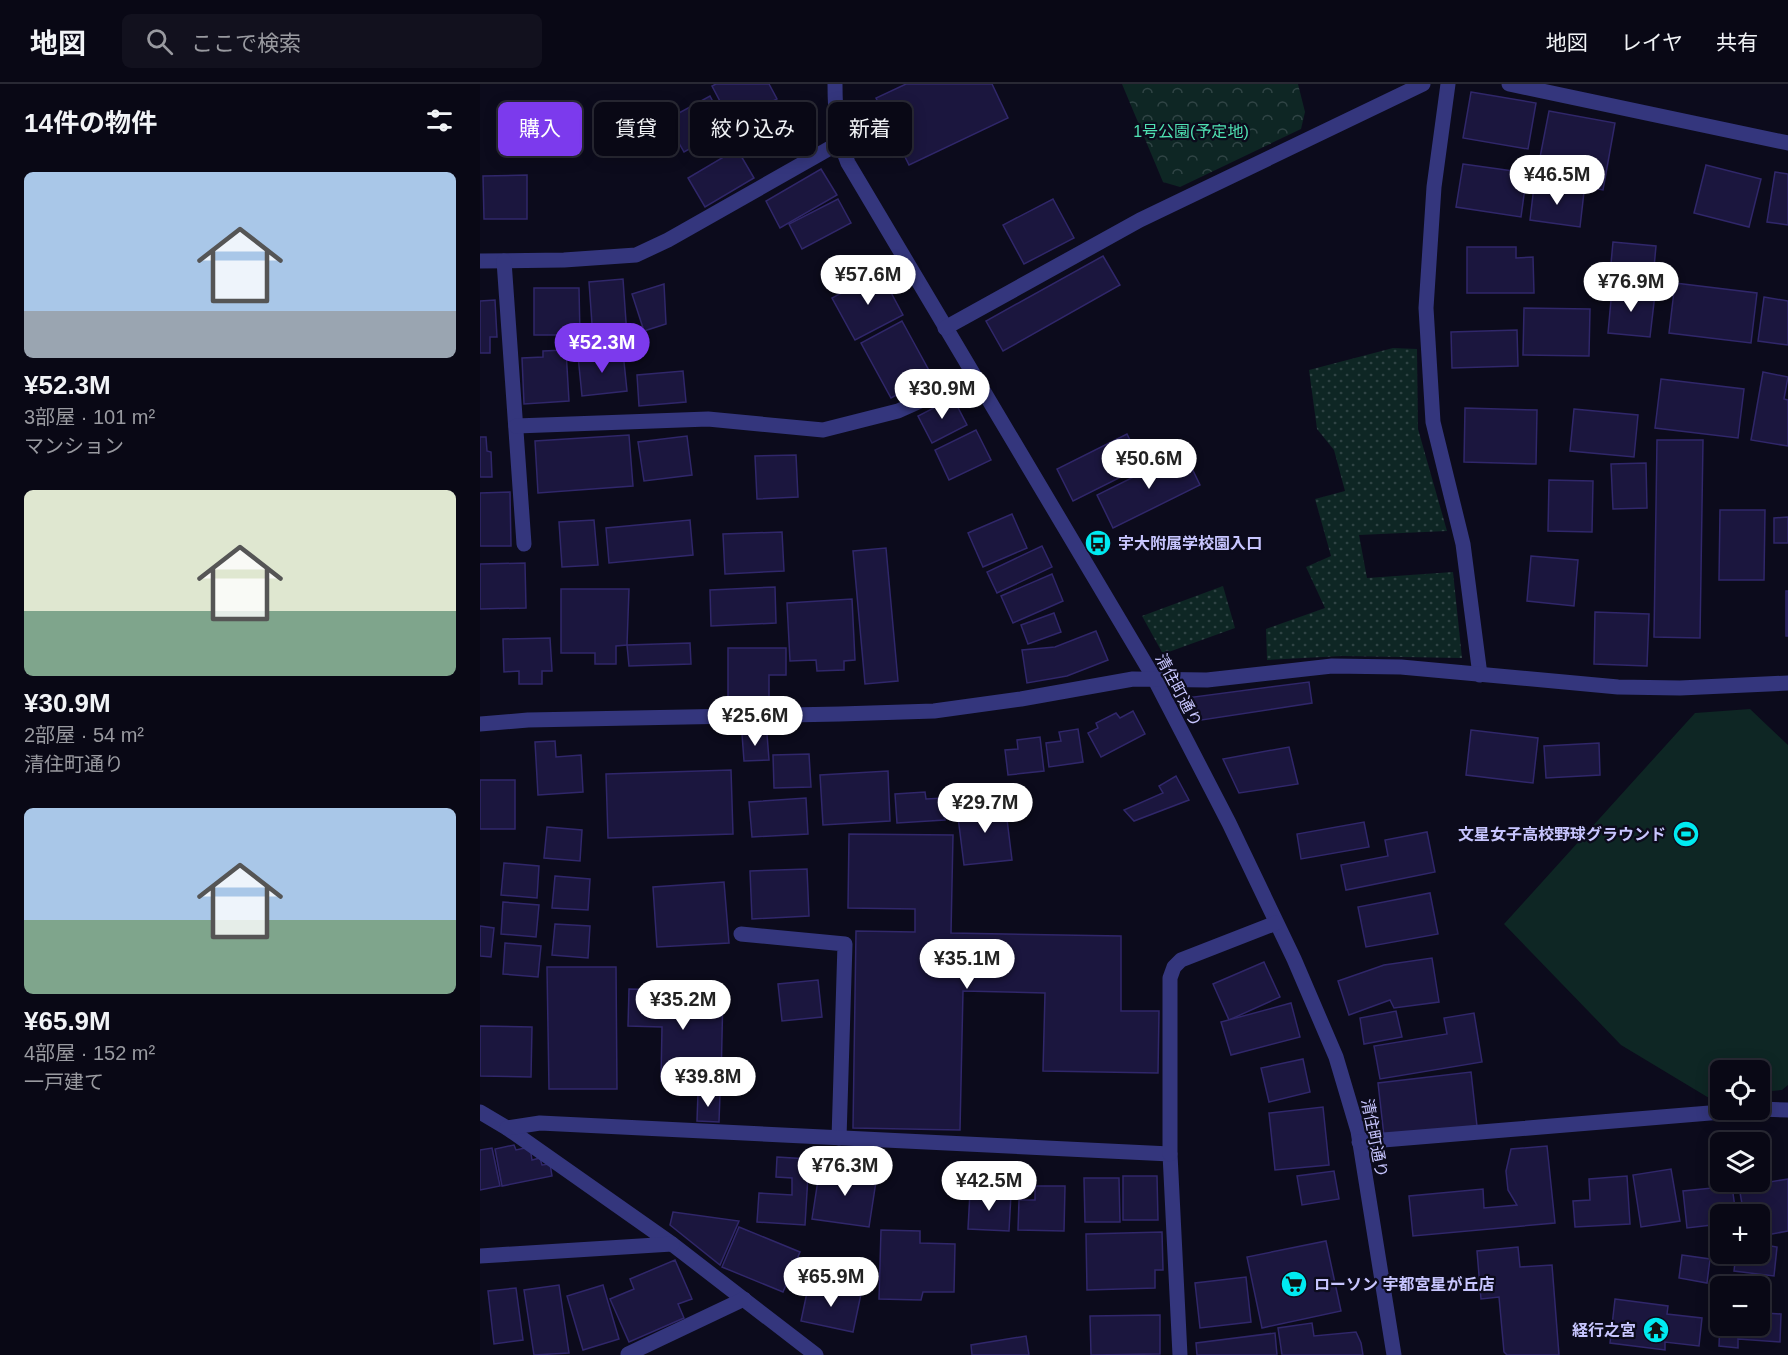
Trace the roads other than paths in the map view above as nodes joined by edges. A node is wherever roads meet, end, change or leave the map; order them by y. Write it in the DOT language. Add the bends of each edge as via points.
graph roads {
  1 [pos="835,84"];
  2 [pos="1424,84"];
  3 [pos="1448,84"];
  4 [pos="1509,84"];
  5 [pos="835,102"];
  6 [pos="1788,143"];
  7 [pos="828,149"];
  8 [pos="845,156"];
  9 [pos="480,261"];
  10 [pos="504,261"];
  11 [pos="945,328"];
  12 [pos="974,377"];
  13 [pos="516,426"];
  14 [pos="524,544"];
  15 [pos="1480,675"];
  16 [pos="1154,678"];
  17 [pos="1788,683"];
  18 [pos="480,724"];
  19 [pos="1276,923"];
  20 [pos="741,934"];
  21 [pos="1770,1109"];
  22 [pos="1788,1110"];
  23 [pos="480,1112"];
  24 [pos="1710,1113"];
  25 [pos="507,1128"];
  26 [pos="839,1138"];
  27 [pos="1359,1143"];
  28 [pos="1170,1154"];
  29 [pos="672,1244"];
  30 [pos="480,1256"];
  31 [pos="744,1299"];
  32 [pos="628,1354"];
  33 [pos="816,1355"];
  34 [pos="1180,1355"];
  35 [pos="1394,1355"];
  1 -- 5 [label="street, 清住町通り"];
  2 -- 11 [label="street" via="1140,220"];
  3 -- 15 [label="street" via="1434,187 1426,320 1433,422 1463,544"];
  4 -- 6 [label="street"];
  7 -- 10 [label="street" via="636,255"];
  8 -- 11 [label="street, 清住町通り"];
  9 -- 10 [label="street"];
  10 -- 13 [label="street"];
  11 -- 12 [label="street, 清住町通り"];
  12 -- 13 [label="street" via="898,411 823,430 708,419"];
  12 -- 16 [label="street, 清住町通り"];
  13 -- 14 [label="street"];
  15 -- 16 [label="street" via="1368,666 1207,680"];
  15 -- 17 [label="street" via="1618,687"];
  16 -- 18 [label="street" via="934,711"];
  16 -- 19 [label="street, 清住町通り"];
  19 -- 27 [label="street, 清住町通り" via="1336,1057"];
  19 -- 28 [label="street" via="1181,960 1174,967 1170,978"];
  20 -- 26 [label="street" via="845,944"];
  21 -- 22 [label="street"];
  23 -- 25 [label="street"];
  24 -- 27 [label="street"];
  25 -- 26 [label="street" via="540,1123"];
  25 -- 29 [label="street"];
  26 -- 28 [label="street"];
  27 -- 35 [label="street, 清住町通り"];
  28 -- 34 [label="street"];
  29 -- 30 [label="street"];
  29 -- 31 [label="street"];
  31 -- 32 [label="street"];
  31 -- 33 [label="street"];
}
